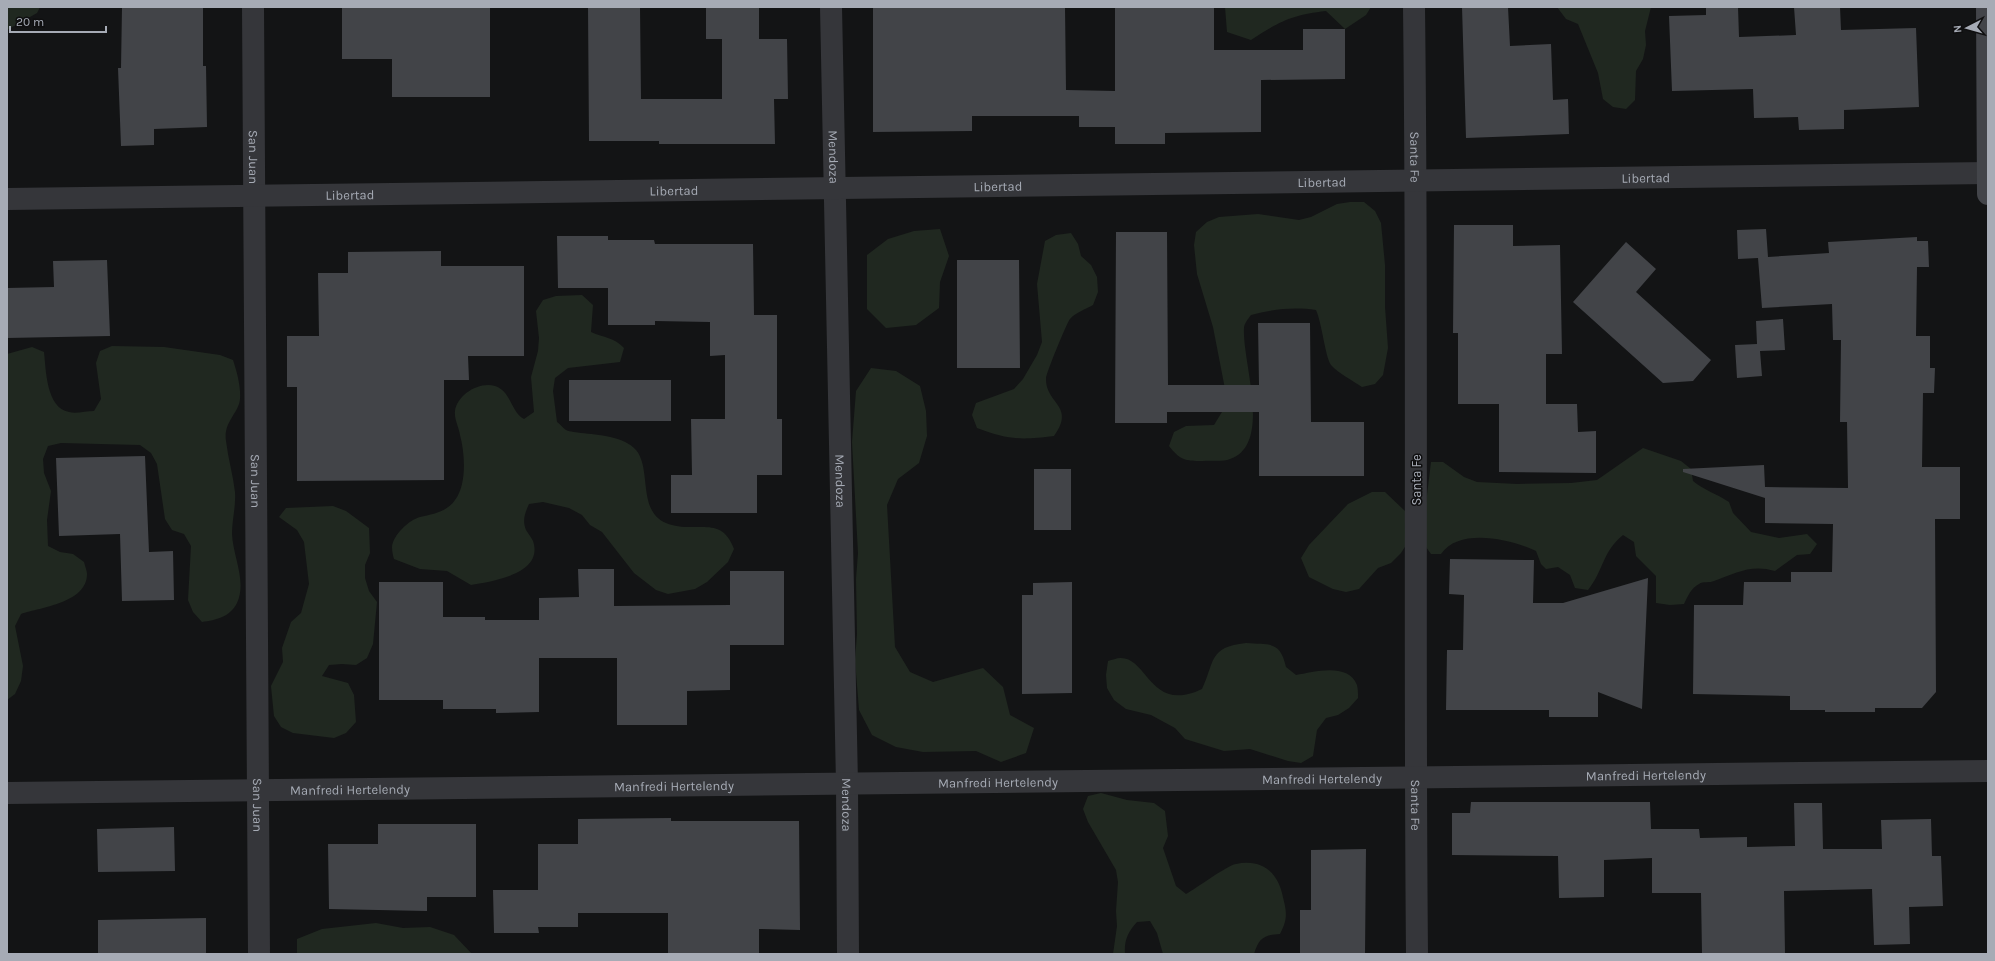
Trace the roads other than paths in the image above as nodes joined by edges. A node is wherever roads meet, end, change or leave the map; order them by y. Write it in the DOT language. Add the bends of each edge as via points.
graph roads {
  1 [pos="253,7"];
  2 [pos="832,7"];
  3 [pos="1414,7"];
  4 [pos="1987,7"];
  5 [pos="1988,173"];
  6 [pos="1416,180"];
  7 [pos="835,188"];
  8 [pos="1988,194"];
  9 [pos="254,196"];
  10 [pos="7,200"];
  11 [pos="1988,771"];
  12 [pos="1416,778"];
  13 [pos="848,784"];
  14 [pos="257,791"];
  15 [pos="7,793"];
  16 [pos="259,954"];
  17 [pos="848,954"];
  18 [pos="1417,954"];
  1 -- 9 [label="street, San Juan"];
  2 -- 7 [label="street, Mendoza"];
  3 -- 6 [label="street, Santa Fe"];
  4 -- 5 [label="street"];
  5 -- 6 [label="street, Libertad"];
  5 -- 8 [label="street"];
  6 -- 7 [label="street, Libertad"];
  6 -- 12 [label="street, Santa Fe"];
  7 -- 9 [label="street, Libertad"];
  7 -- 13 [label="street, Mendoza"];
  9 -- 10 [label="street, Libertad"];
  9 -- 14 [label="street, San Juan"];
  11 -- 12 [label="street, Manfredi Hertelendy"];
  12 -- 13 [label="street, Manfredi Hertelendy"];
  12 -- 18 [label="street, Santa Fe"];
  13 -- 14 [label="street, Manfredi Hertelendy"];
  13 -- 17 [label="street, Mendoza"];
  14 -- 15 [label="street, Manfredi Hertelendy"];
  14 -- 16 [label="street, San Juan"];
}
